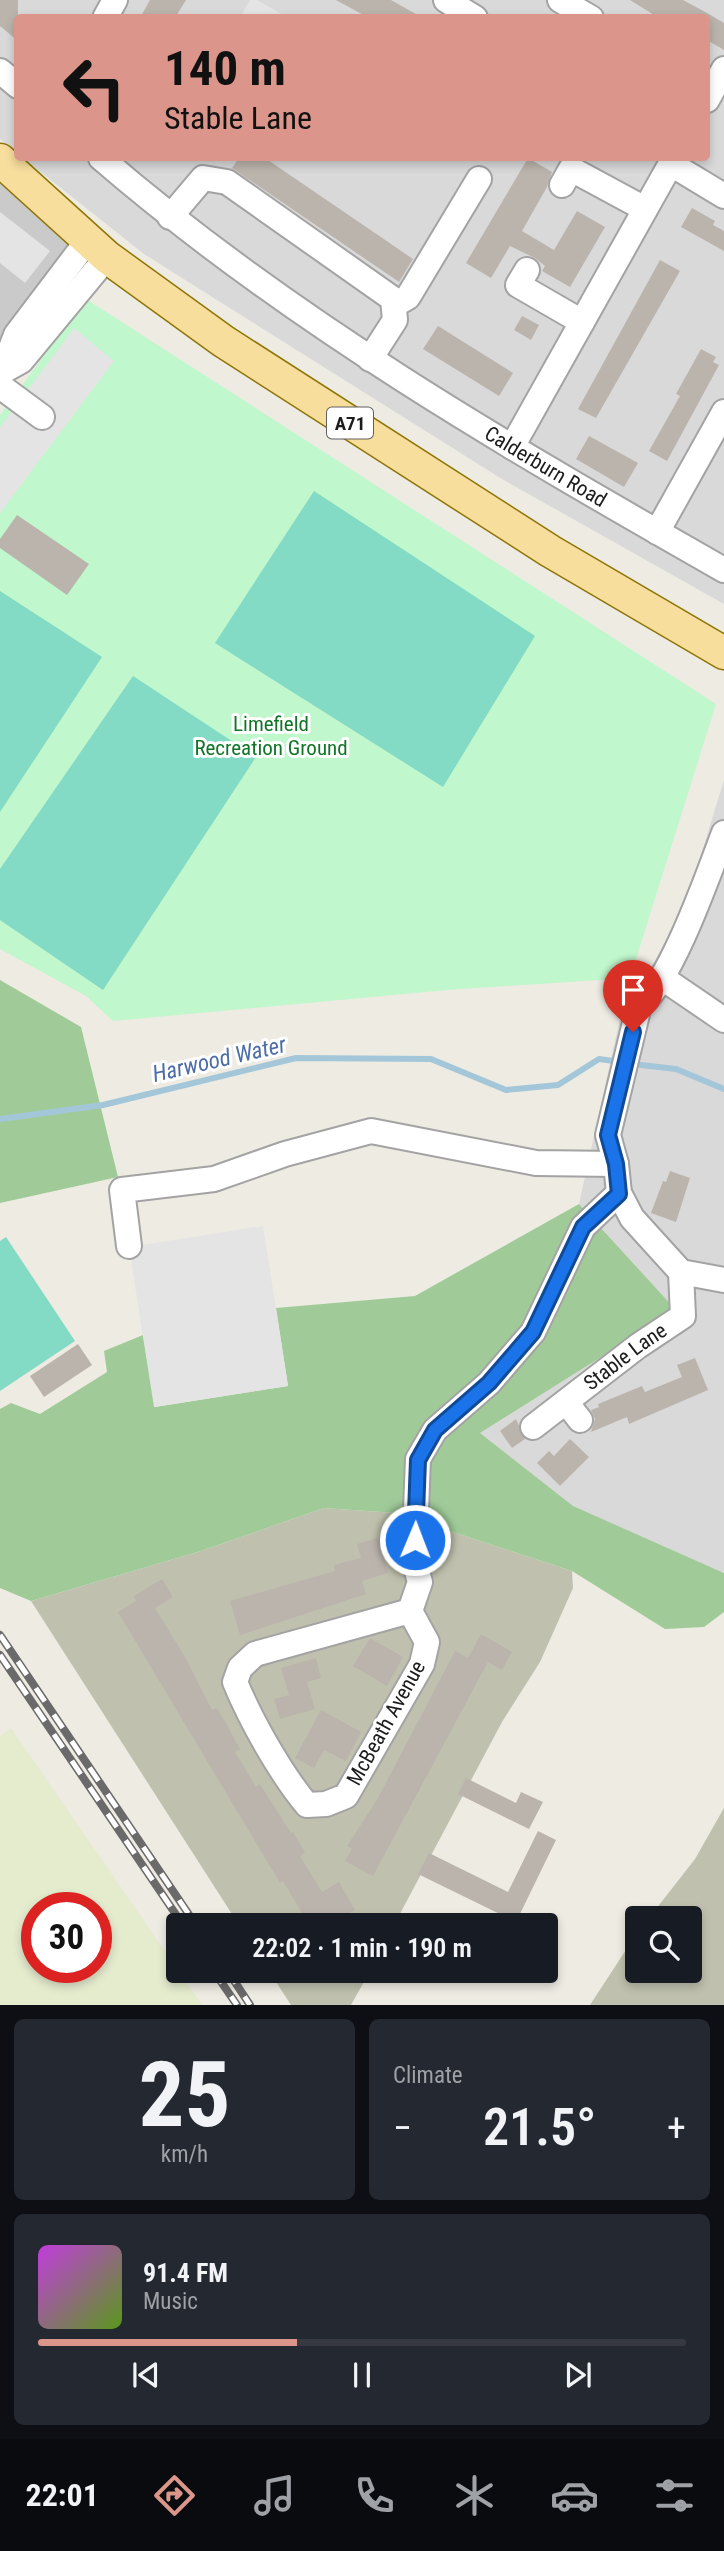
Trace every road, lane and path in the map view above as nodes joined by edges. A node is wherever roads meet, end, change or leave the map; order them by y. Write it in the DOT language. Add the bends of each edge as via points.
graph roads {
  1 [pos="446,0"];
  2 [pos="560,0"];
  3 [pos="586,12"];
  4 [pos="469,14"];
  5 [pos="0,71"];
  6 [pos="14,83"];
  7 [pos="0,160"];
  8 [pos="105,161"];
  9 [pos="673,161"];
  10 [pos="207,168"];
  11 [pos="479,179"];
  12 [pos="562,185"];
  13 [pos="724,196"];
  14 [pos="645,209"];
  15 [pos="170,217"];
  16 [pos="97,248"];
  17 [pos="527,270"];
  18 [pos="394,305"];
  19 [pos="582,322"];
  20 [pos="370,359"];
  21 [pos="1,376"];
  22 [pos="724,412"];
  23 [pos="42,417"];
  24 [pos="512,447"];
  25 [pos="657,533"];
  26 [pos="724,570"];
  27 [pos="724,653"];
  28 [pos="724,833"];
  29 [pos="661,977"];
  30 [pos="724,1020"];
  31 [pos="616,1164"];
  32 [pos="619,1194"];
  33 [pos="129,1247"];
  34 [pos="681,1272"];
  35 [pos="724,1280"];
  36 [pos="533,1427"];
  37 [pos="410,1611"];
  1 -- 4 [label="street"];
  2 -- 3 [label="street"];
  5 -- 6 [label="street"];
  7 -- 16 [label="main road, A71"];
  8 -- 15 [label="street, Calderburn Road"];
  9 -- 13 [label="street"];
  9 -- 14 [label="street"];
  10 -- 15 [label="street"];
  10 -- 18 [label="street" via="393,299"];
  11 -- 18 [label="street" via="408,297"];
  12 -- 14 [label="street" via="571,169"];
  14 -- 19 [label="street"];
  15 -- 20 [label="street, Calderburn Road"];
  16 -- 21 [label="street" via="22,361"];
  16 -- 27 [label="main road, A71" via="223,341 342,419"];
  17 -- 19 [label="street" via="518,285"];
  18 -- 20 [label="street" via="395,320"];
  19 -- 24 [label="street"];
  20 -- 24 [label="street, Calderburn Road"];
  21 -- 23 [label="street"];
  22 -- 25 [label="street"];
  24 -- 25 [label="street, Calderburn Road"];
  25 -- 26 [label="street, Calderburn Road"];
  28 -- 29 [label="street" via="682,939"];
  29 -- 30 [label="street"];
  29 -- 31 [label="street" via="651,998 639,1006 608,1135"];
  31 -- 32 [label="street"];
  31 -- 33 [label="street" via="536,1163 371,1131 214,1179 122,1190"];
  32 -- 34 [label="street" via="632,1218"];
  32 -- 37 [label="street" via="583,1227 533,1332 489,1383 435,1430 418,1460 415,1561 420,1582"];
  34 -- 35 [label="street"];
  34 -- 36 [label="street, Stable Lane" via="682,1316 573,1411"];
  37 -- 37 [label="street, McBeath Avenue" via="255,1654 240,1668 235,1682 245,1705 307,1805 346,1796 422,1664 427,1642"];
}
